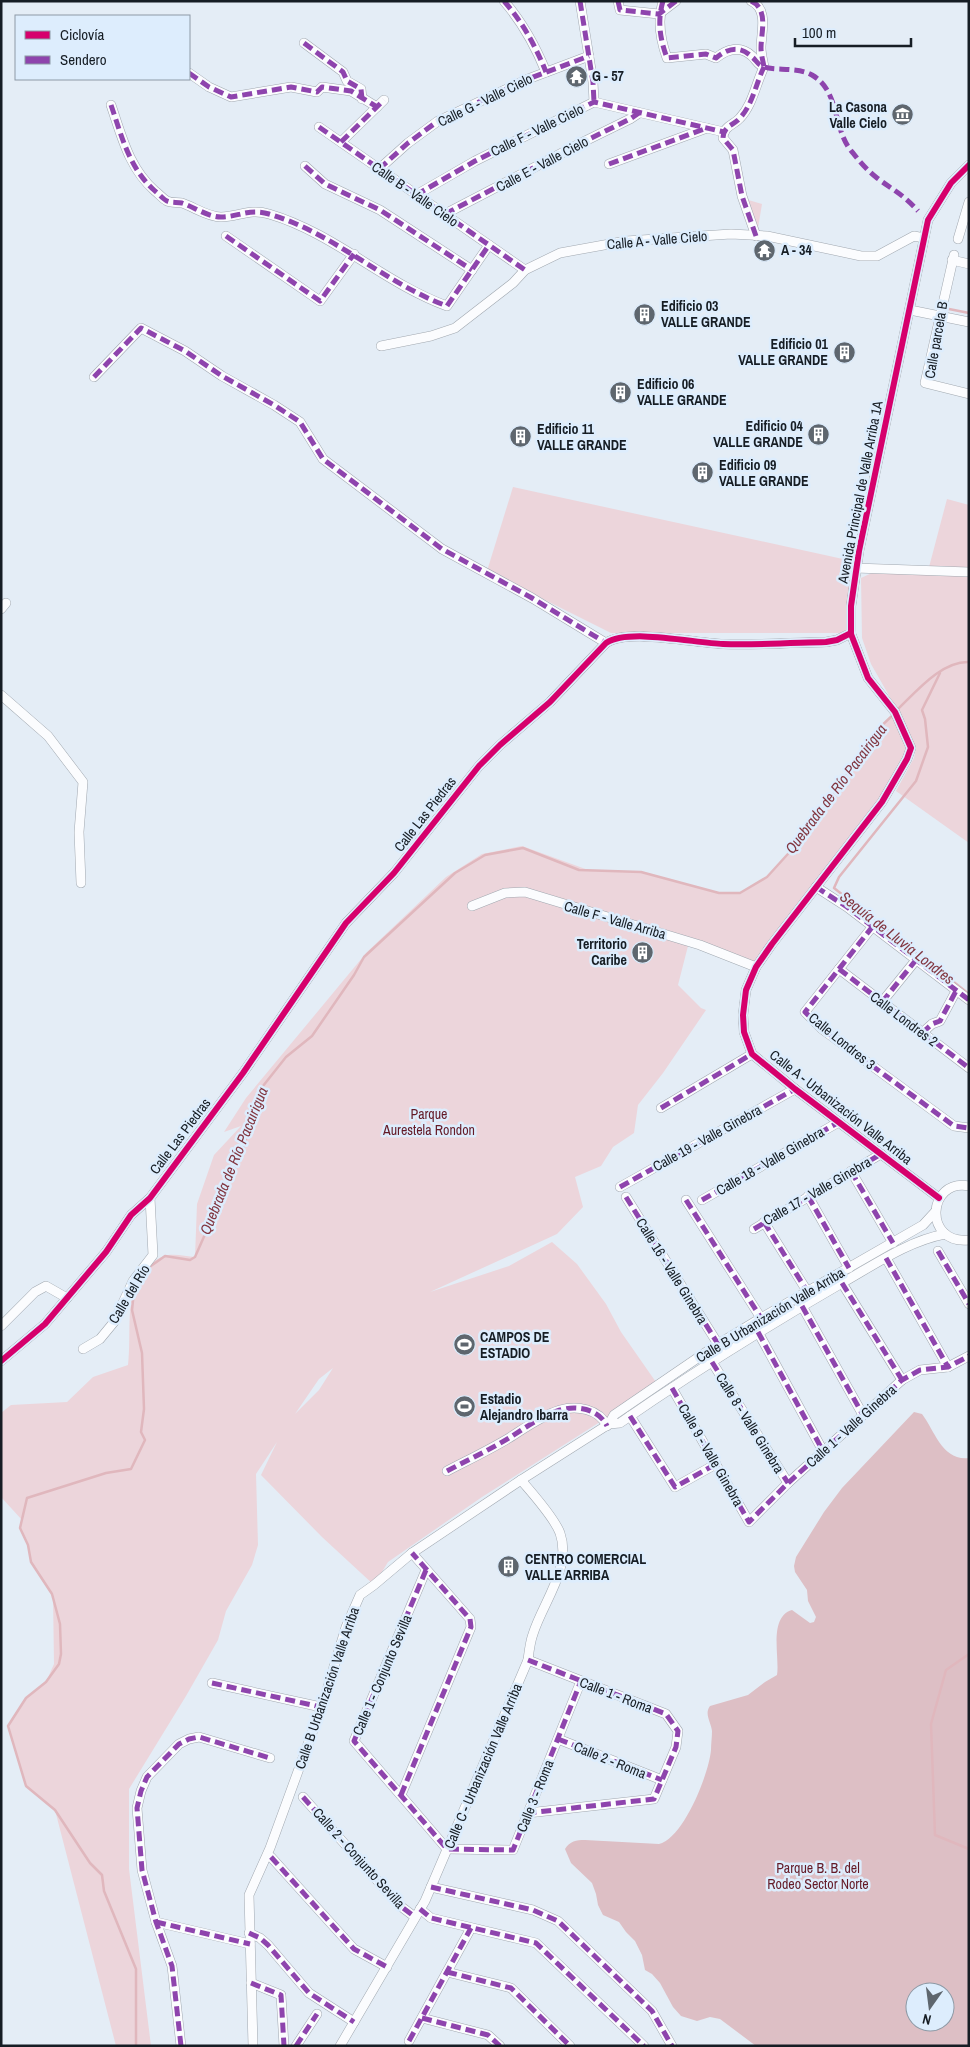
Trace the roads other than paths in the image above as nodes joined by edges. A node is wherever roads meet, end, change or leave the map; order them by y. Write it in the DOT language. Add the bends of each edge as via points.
graph roads {
  1 [pos="504,1"];
  2 [pos="580,1"];
  3 [pos="663,1"];
  4 [pos="676,1"];
  5 [pos="751,1"];
  6 [pos="619,6"];
  7 [pos="659,14"];
  8 [pos="304,43"];
  9 [pos="589,56"];
  10 [pos="764,67"];
  11 [pos="546,72"];
  12 [pos="190,74"];
  13 [pos="362,99"];
  14 [pos="384,100"];
  15 [pos="594,102"];
  16 [pos="111,105"];
  17 [pos="376,107"];
  18 [pos="638,113"];
  19 [pos="319,126"];
  20 [pos="707,128"];
  21 [pos="724,135"];
  22 [pos="341,142"];
  23 [pos="609,164"];
  24 [pos="969,165"];
  25 [pos="305,166"];
  26 [pos="379,169"];
  27 [pos="416,195"];
  28 [pos="968,203"];
  29 [pos="445,214"];
  30 [pos="226,236"];
  31 [pos="756,236"];
  32 [pos="924,238"];
  33 [pos="958,239"];
  34 [pos="489,245"];
  35 [pos="354,254"];
  36 [pos="969,264"];
  37 [pos="472,270"];
  38 [pos="525,270"];
  39 [pos="910,310"];
  40 [pos="939,315"];
  41 [pos="969,322"];
  42 [pos="381,346"];
  43 [pos="94,377"];
  44 [pos="969,394"];
  45 [pos="855,568"];
  46 [pos="969,572"];
  47 [pos="851,633"];
  48 [pos="606,643"];
  49 [pos="1,695"];
  50 [pos="81,884"];
  51 [pos="816,887"];
  52 [pos="472,906"];
  53 [pos="872,926"];
  54 [pos="916,960"];
  55 [pos="756,967"];
  56 [pos="839,969"];
  57 [pos="956,990"];
  58 [pos="969,1000"];
  59 [pos="882,1002"];
  60 [pos="922,1033"];
  61 [pos="752,1054"];
  62 [pos="969,1068"];
  63 [pos="795,1089"];
  64 [pos="661,1108"];
  65 [pos="839,1122"];
  66 [pos="969,1128"];
  67 [pos="881,1154"];
  68 [pos="851,1171"];
  69 [pos="969,1186"];
  70 [pos="620,1187"];
  71 [pos="808,1196"];
  72 [pos="626,1197"];
  73 [pos="150,1198"];
  74 [pos="939,1198"];
  75 [pos="686,1200"];
  76 [pos="702,1200"];
  77 [pos="936,1212"];
  78 [pos="764,1222"];
  79 [pos="754,1229"];
  80 [pos="945,1234"];
  81 [pos="969,1240"];
  82 [pos="893,1243"];
  83 [pos="938,1251"];
  84 [pos="886,1258"];
  85 [pos="849,1268"];
  86 [pos="842,1283"];
  87 [pos="807,1291"];
  88 [pos="67,1298"];
  89 [pos="968,1302"];
  90 [pos="802,1306"];
  91 [pos="761,1318"];
  92 [pos="1,1326"];
  93 [pos="758,1332"];
  94 [pos="718,1344"];
  95 [pos="83,1349"];
  96 [pos="969,1356"];
  97 [pos="1,1361"];
  98 [pos="712,1362"];
  99 [pos="948,1367"];
  100 [pos="902,1380"];
  101 [pos="672,1388"];
  102 [pos="863,1414"];
  103 [pos="630,1416"];
  104 [pos="608,1425"];
  105 [pos="823,1451"];
  106 [pos="716,1464"];
  107 [pos="447,1471"];
  108 [pos="521,1480"];
  109 [pos="788,1483"];
  110 [pos="749,1522"];
  111 [pos="412,1553"];
  112 [pos="426,1570"];
  113 [pos="528,1660"];
  114 [pos="581,1681"];
  115 [pos="212,1683"];
  116 [pos="321,1707"];
  117 [pos="558,1739"];
  118 [pos="270,1758"];
  119 [pos="662,1780"];
  120 [pos="401,1795"];
  121 [pos="303,1797"];
  122 [pos="528,1813"];
  123 [pos="447,1849"];
  124 [pos="271,1857"];
  125 [pos="431,1886"];
  126 [pos="418,1913"];
  127 [pos="156,1922"];
  128 [pos="471,1928"];
  129 [pos="249,1933"];
  130 [pos="250,1944"];
  131 [pos="387,1966"];
  132 [pos="447,1972"];
  133 [pos="251,1983"];
  134 [pos="317,2014"];
  135 [pos="422,2018"];
  136 [pos="354,2022"];
  137 [pos="409,2041"];
  138 [pos="181,2046"];
  139 [pos="253,2046"];
  140 [pos="284,2046"];
  141 [pos="296,2046"];
  142 [pos="340,2046"];
  143 [pos="500,2046"];
  144 [pos="570,2046"];
  145 [pos="644,2046"];
  146 [pos="672,2046"];
  1 -- 11 [label="street, Calle G - Valle Cielo" via="519,18"];
  2 -- 9 [label="street"];
  3 -- 7 [label="street"];
  4 -- 7 [label="street"];
  5 -- 10 [label="street" via="762,13"];
  6 -- 7 [label="street"];
  7 -- 10 [label="street" via="661,40 667,58 706,54 716,58 724,51 744,50"];
  8 -- 13 [label="street" via="343,72 347,81 361,89"];
  9 -- 11 [label="street, Calle G - Valle Cielo"];
  9 -- 15 [label="street"];
  10 -- 21 [label="street" via="759,84 740,118 727,126"];
  11 -- 26 [label="street, Calle G - Valle Cielo" via="438,121"];
  12 -- 13 [label="street" via="231,97 290,88 317,92 322,87 351,91"];
  13 -- 17 [label="street"];
  14 -- 17 [label="street"];
  15 -- 18 [label="street, Calle F - Valle Cielo"];
  15 -- 27 [label="street, Calle F - Valle Cielo" via="475,160"];
  16 -- 35 [label="street" via="132,163 167,201 218,217 246,211 267,213"];
  17 -- 22 [label="street"];
  18 -- 20 [label="street, Calle F - Valle Cielo"];
  18 -- 29 [label="street, Calle E - Valle Cielo"];
  19 -- 22 [label="street, Calle B - Valle Cielo"];
  20 -- 21 [label="street, Calle F - Valle Cielo"];
  20 -- 23 [label="street"];
  21 -- 31 [label="street" via="733,150 742,196"];
  22 -- 26 [label="street, Calle B - Valle Cielo"];
  24 -- 32 [label="street, Avenida Principal de Valle Arriba 1A" via="938,202 928,220"];
  25 -- 37 [label="street" via="325,184 380,210"];
  26 -- 27 [label="street, Calle B - Valle Cielo"];
  27 -- 29 [label="street, Calle B - Valle Cielo"];
  28 -- 33 [label="street"];
  29 -- 34 [label="street, Calle B - Valle Cielo"];
  30 -- 35 [label="street" via="320,301"];
  31 -- 32 [label="street, Calle A - Valle Cielo" via="861,256 878,256 914,236"];
  31 -- 38 [label="street, Calle A - Valle Cielo" via="731,234 626,241 560,253"];
  32 -- 39 [label="street, Avenida Principal de Valle Arriba 1A"];
  34 -- 37 [label="street"];
  34 -- 38 [label="street, Calle B - Valle Cielo"];
  35 -- 37 [label="street" via="422,297 447,306"];
  36 -- 40 [label="street, Calle parcela B" via="953,258"];
  38 -- 42 [label="street, Calle A - Valle Cielo" via="455,328"];
  39 -- 40 [label="street"];
  39 -- 45 [label="street, Avenida Principal de Valle Arriba 1A"];
  40 -- 41 [label="street"];
  40 -- 44 [label="street, Calle parcela B" via="925,383"];
  43 -- 48 [label="street" via="141,328 185,351 300,422 323,458 442,549"];
  45 -- 46 [label="street"];
  45 -- 47 [label="street, Avenida Principal de Valle Arriba 1A"];
  47 -- 48 [label="street" via="838,640 817,642 721,644 642,636 613,638"];
  47 -- 51 [label="street, Avenida Principal de Valle Arriba 1A" via="868,678 895,712 911,748 882,802"];
  48 -- 73 [label="street, Calle Las Piedras" via="550,702 479,766 394,873 346,923 243,1073"];
  49 -- 50 [label="street" via="48,736 84,782 79,832"];
  51 -- 53 [label="street"];
  51 -- 55 [label="street, Avenida Principal de Valle Arriba 1A"];
  52 -- 55 [label="street, Calle F - Valle Arriba" via="505,893 525,892 700,945"];
  53 -- 54 [label="street"];
  53 -- 56 [label="street, Calle Londres 3"];
  54 -- 57 [label="street"];
  54 -- 59 [label="street"];
  55 -- 61 [label="street, Calle A - Urbanización Valle Arriba" via="746,990 743,1015 744,1032"];
  56 -- 59 [label="street, Calle Londres 2"];
  56 -- 66 [label="street, Calle Londres 3" via="805,1012 822,1029 954,1126"];
  57 -- 58 [label="street"];
  57 -- 60 [label="street" via="940,1020"];
  59 -- 60 [label="street, Calle Londres 2"];
  60 -- 62 [label="street, Calle Londres 2"];
  61 -- 63 [label="street, Calle A - Urbanización Valle Arriba"];
  61 -- 64 [label="street"];
  63 -- 65 [label="street, Calle A - Urbanización Valle Arriba"];
  63 -- 70 [label="street, Calle 19 - Valle Ginebra"];
  65 -- 67 [label="street, Calle A - Urbanización Valle Arriba"];
  65 -- 76 [label="street, Calle 18 - Valle Ginebra"];
  67 -- 68 [label="street, Calle 17 - Valle Ginebra"];
  67 -- 74 [label="street, Calle A - Urbanización Valle Arriba"];
  68 -- 71 [label="street, Calle 17 - Valle Ginebra"];
  68 -- 82 [label="street"];
  69 -- 74 [label="street" via="954,1186"];
  71 -- 78 [label="street, Calle 17 - Valle Ginebra"];
  71 -- 85 [label="street"];
  72 -- 94 [label="street, Calle 16 - Valle Ginebra"];
  73 -- 88 [label="street, Calle Las Piedras" via="131,1216"];
  73 -- 95 [label="street, Calle del Río" via="153,1254 133,1281 114,1322 100,1339"];
  74 -- 77 [label="street"];
  75 -- 91 [label="street"];
  77 -- 80 [label="street" via="937,1223"];
  77 -- 82 [label="street, Calle B Urbanización Valle Arriba" via="923,1225"];
  78 -- 79 [label="street, Calle 17 - Valle Ginebra"];
  78 -- 87 [label="street"];
  80 -- 81 [label="street" via="953,1239"];
  80 -- 84 [label="street, Calle B Urbanización Valle Arriba" via="928,1237"];
  82 -- 85 [label="street, Calle B Urbanización Valle Arriba"];
  83 -- 89 [label="street"];
  84 -- 86 [label="street, Calle B Urbanización Valle Arriba"];
  84 -- 99 [label="street"];
  85 -- 87 [label="street, Calle B Urbanización Valle Arriba"];
  86 -- 90 [label="street, Calle B Urbanización Valle Arriba"];
  86 -- 100 [label="street"];
  87 -- 91 [label="street, Calle B Urbanización Valle Arriba"];
  88 -- 92 [label="street" via="46,1286 35,1292"];
  88 -- 97 [label="street, Calle Las Piedras" via="44,1324"];
  90 -- 93 [label="street, Calle B Urbanización Valle Arriba"];
  90 -- 102 [label="street"];
  91 -- 94 [label="street, Calle B Urbanización Valle Arriba"];
  93 -- 98 [label="street, Calle B Urbanización Valle Arriba"];
  93 -- 105 [label="street"];
  94 -- 104 [label="street, Calle B Urbanización Valle Arriba" via="614,1415"];
  96 -- 99 [label="street, Calle 1 - Valle Ginebra"];
  98 -- 101 [label="street, Calle B Urbanización Valle Arriba"];
  98 -- 109 [label="street, Calle 8 - Valle Ginebra"];
  99 -- 100 [label="street, Calle 1 - Valle Ginebra" via="920,1370"];
  100 -- 102 [label="street, Calle 1 - Valle Ginebra"];
  101 -- 103 [label="street, Calle B Urbanización Valle Arriba"];
  101 -- 106 [label="street, Calle 9 - Valle Ginebra"];
  102 -- 105 [label="street, Calle 1 - Valle Ginebra"];
  103 -- 104 [label="street, Calle B Urbanización Valle Arriba" via="620,1423"];
  103 -- 106 [label="street" via="675,1487"];
  104 -- 107 [label="street" via="603,1417 589,1410 561,1410"];
  104 -- 108 [label="street, Calle B Urbanización Valle Arriba"];
  105 -- 109 [label="street, Calle 1 - Valle Ginebra"];
  106 -- 110 [label="street, Calle 9 - Valle Ginebra"];
  108 -- 111 [label="street, Calle B Urbanización Valle Arriba"];
  108 -- 113 [label="street, Calle C - Urbanización Valle Arriba" via="560,1532 562,1552 557,1580 533,1634"];
  109 -- 110 [label="street, Calle 1 - Valle Ginebra"];
  111 -- 112 [label="street"];
  111 -- 116 [label="street, Calle B Urbanización Valle Arriba" via="360,1595 346,1627"];
  112 -- 120 [label="street" via="470,1619 471,1627"];
  112 -- 120 [label="street, Calle 1 - Conjunto Sevilla" via="354,1741"];
  113 -- 114 [label="street, Calle 1 - Roma"];
  113 -- 123 [label="street, Calle C - Urbanización Valle Arriba"];
  114 -- 117 [label="street, Calle 3 - Roma"];
  114 -- 119 [label="street, Calle 1 - Roma" via="666,1714 678,1731 676,1747"];
  115 -- 116 [label="street"];
  116 -- 129 [label="street, Calle B Urbanización Valle Arriba" via="270,1848 248,1895"];
  117 -- 119 [label="street, Calle 2 - Roma"];
  117 -- 122 [label="street, Calle 3 - Roma"];
  118 -- 127 [label="street" via="199,1737 179,1744 147,1777 137,1808 138,1839 142,1870"];
  119 -- 122 [label="street, Calle 1 - Roma" via="654,1800"];
  120 -- 123 [label="street, Calle 1 - Conjunto Sevilla"];
  121 -- 126 [label="street, Calle 2 - Conjunto Sevilla" via="399,1905"];
  122 -- 123 [label="street, Calle 3 - Roma" via="513,1850"];
  123 -- 125 [label="street, Calle C - Urbanización Valle Arriba"];
  124 -- 131 [label="street" via="354,1949"];
  125 -- 126 [label="street, Calle C - Urbanización Valle Arriba"];
  125 -- 146 [label="street" via="533,1910 558,1921 652,2011"];
  126 -- 128 [label="street, Calle 2 - Conjunto Sevilla"];
  126 -- 131 [label="street, Calle C - Urbanización Valle Arriba"];
  127 -- 130 [label="street"];
  127 -- 138 [label="street" via="172,1966"];
  128 -- 132 [label="street"];
  128 -- 145 [label="street, Calle 2 - Conjunto Sevilla" via="536,1943"];
  129 -- 130 [label="street, Calle B Urbanización Valle Arriba"];
  129 -- 136 [label="street" via="268,1945 316,1999"];
  130 -- 133 [label="street, Calle B Urbanización Valle Arriba"];
  131 -- 136 [label="street, Calle C - Urbanización Valle Arriba"];
  132 -- 135 [label="street"];
  132 -- 144 [label="street" via="510,1988"];
  133 -- 139 [label="street, Calle B Urbanización Valle Arriba"];
  133 -- 140 [label="street" via="281,1995"];
  134 -- 141 [label="street"];
  135 -- 137 [label="street"];
  135 -- 143 [label="street" via="488,2035"];
  136 -- 142 [label="street, Calle C - Urbanización Valle Arriba"];
}
